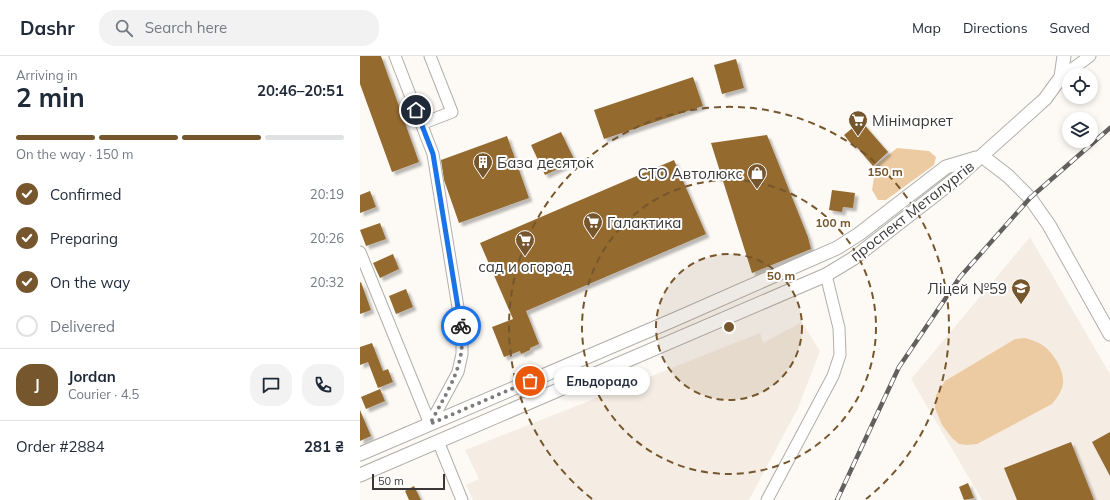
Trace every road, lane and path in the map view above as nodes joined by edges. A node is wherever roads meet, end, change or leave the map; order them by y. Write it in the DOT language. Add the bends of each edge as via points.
graph roads {
  1 [pos="395,56"];
  2 [pos="430,56"];
  3 [pos="1064,56"];
  4 [pos="1090,56"];
  5 [pos="1061,77"];
  6 [pos="421,124"];
  7 [pos="982,156"];
  8 [pos="360,252"];
  9 [pos="826,275"];
  10 [pos="678,318"];
  11 [pos="1110,334"];
  12 [pos="686,335"];
  13 [pos="430,424"];
  14 [pos="438,441"];
  15 [pos="360,454"];
  16 [pos="360,474"];
  17 [pos="462,500"];
  18 [pos="767,500"];
  1 -- 6 [label="street"];
  2 -- 6 [label="street" via="452,112"];
  3 -- 5 [label="street"];
  4 -- 5 [label="street"];
  5 -- 7 [label="street" via="1045,98"];
  6 -- 13 [label="street" via="433,154 462,332 462,354 458,372"];
  7 -- 9 [label="street, проспект Металургів" via="854,258"];
  7 -- 10 [label="street, проспект Металургів" via="946,167 837,248"];
  7 -- 11 [label="street" via="1008,176 1030,198 1049,225"];
  8 -- 13 [label="street"];
  9 -- 12 [label="street, проспект Металургів"];
  9 -- 18 [label="street" via="839,328 840,355 833,376"];
  10 -- 12 [label="street" via="686,325"];
  10 -- 13 [label="street, проспект Металургів"];
  12 -- 14 [label="street, проспект Металургів"];
  13 -- 14 [label="street"];
  13 -- 15 [label="street, проспект Металургів"];
  14 -- 16 [label="street, проспект Металургів"];
  14 -- 17 [label="street"];
}
